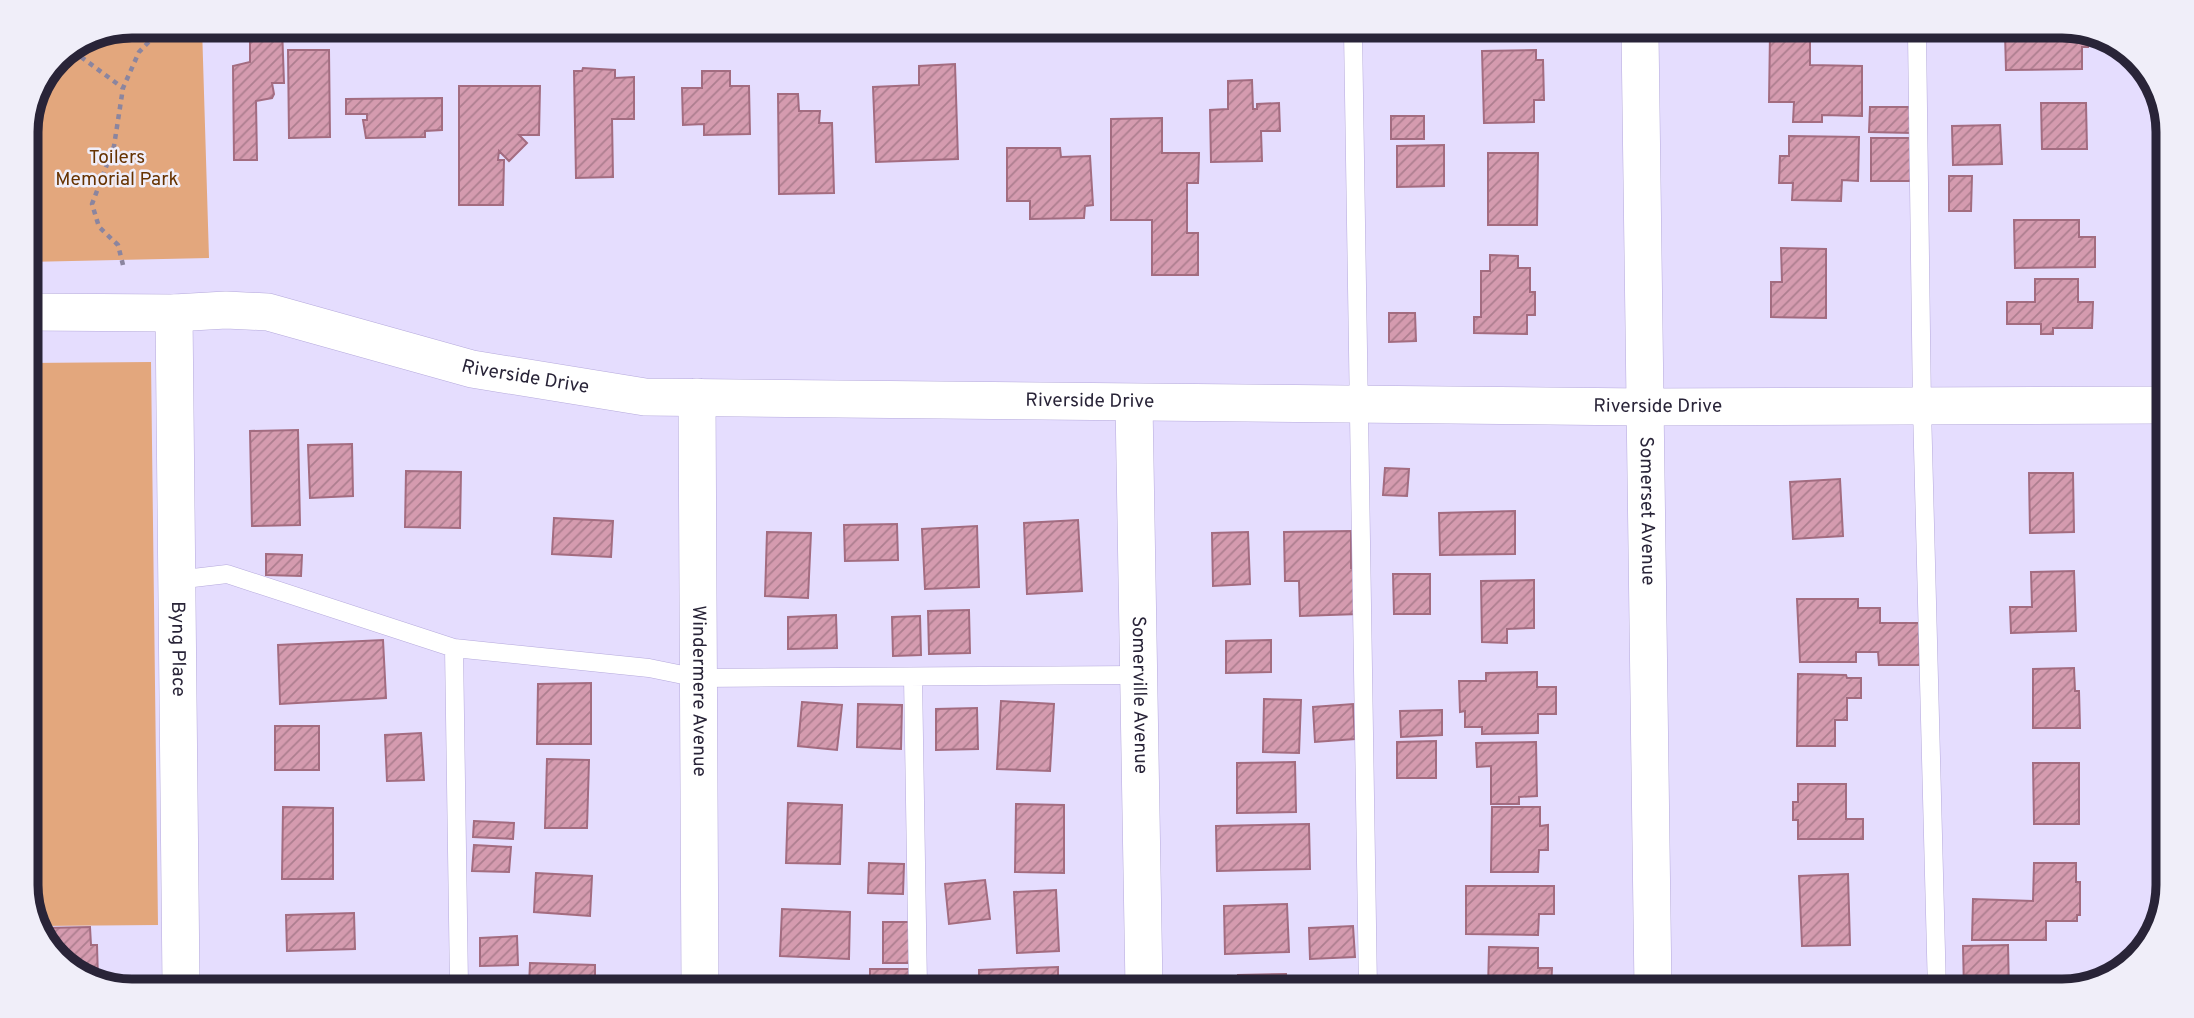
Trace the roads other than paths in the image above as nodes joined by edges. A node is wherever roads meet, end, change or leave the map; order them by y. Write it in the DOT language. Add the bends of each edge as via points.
graph roads {
  1 [pos="1353,38"];
  2 [pos="1640,38"];
  3 [pos="1917,38"];
  4 [pos="39,312"];
  5 [pos="174,313"];
  6 [pos="697,397"];
  7 [pos="1134,403"];
  8 [pos="1360,404"];
  9 [pos="2155,405"];
  10 [pos="1644,407"];
  11 [pos="1922,408"];
  12 [pos="176,580"];
  13 [pos="454,648"];
  14 [pos="1139,675"];
  15 [pos="913,677"];
  16 [pos="698,678"];
  17 [pos="181,979"];
  18 [pos="459,979"];
  19 [pos="701,979"];
  20 [pos="918,979"];
  21 [pos="1144,979"];
  22 [pos="1368,979"];
  23 [pos="1653,979"];
  24 [pos="1937,979"];
  1 -- 8 [label="lane"];
  2 -- 10 [label="street, Somerset Avenue"];
  3 -- 11 [label="lane"];
  4 -- 5 [label="street, Riverside Drive"];
  5 -- 6 [label="street, Riverside Drive" via="268,313 471,369 645,397"];
  5 -- 12 [label="street, Byng Place"];
  6 -- 7 [label="street, Riverside Drive"];
  6 -- 16 [label="street, Windermere Avenue"];
  7 -- 8 [label="street, Riverside Drive"];
  7 -- 14 [label="street, Somerville Avenue"];
  8 -- 10 [label="street, Riverside Drive"];
  8 -- 22 [label="lane"];
  9 -- 11 [label="street, Riverside Drive"];
  10 -- 11 [label="street, Riverside Drive"];
  10 -- 23 [label="street, Somerset Avenue"];
  11 -- 24 [label="lane"];
  12 -- 13 [label="lane" via="227,574"];
  12 -- 17 [label="street, Byng Place"];
  13 -- 16 [label="lane" via="649,668"];
  13 -- 18 [label="lane"];
  14 -- 15 [label="lane"];
  14 -- 21 [label="street, Somerville Avenue"];
  15 -- 16 [label="lane"];
  15 -- 20 [label="lane"];
  16 -- 19 [label="street, Windermere Avenue"];
}
